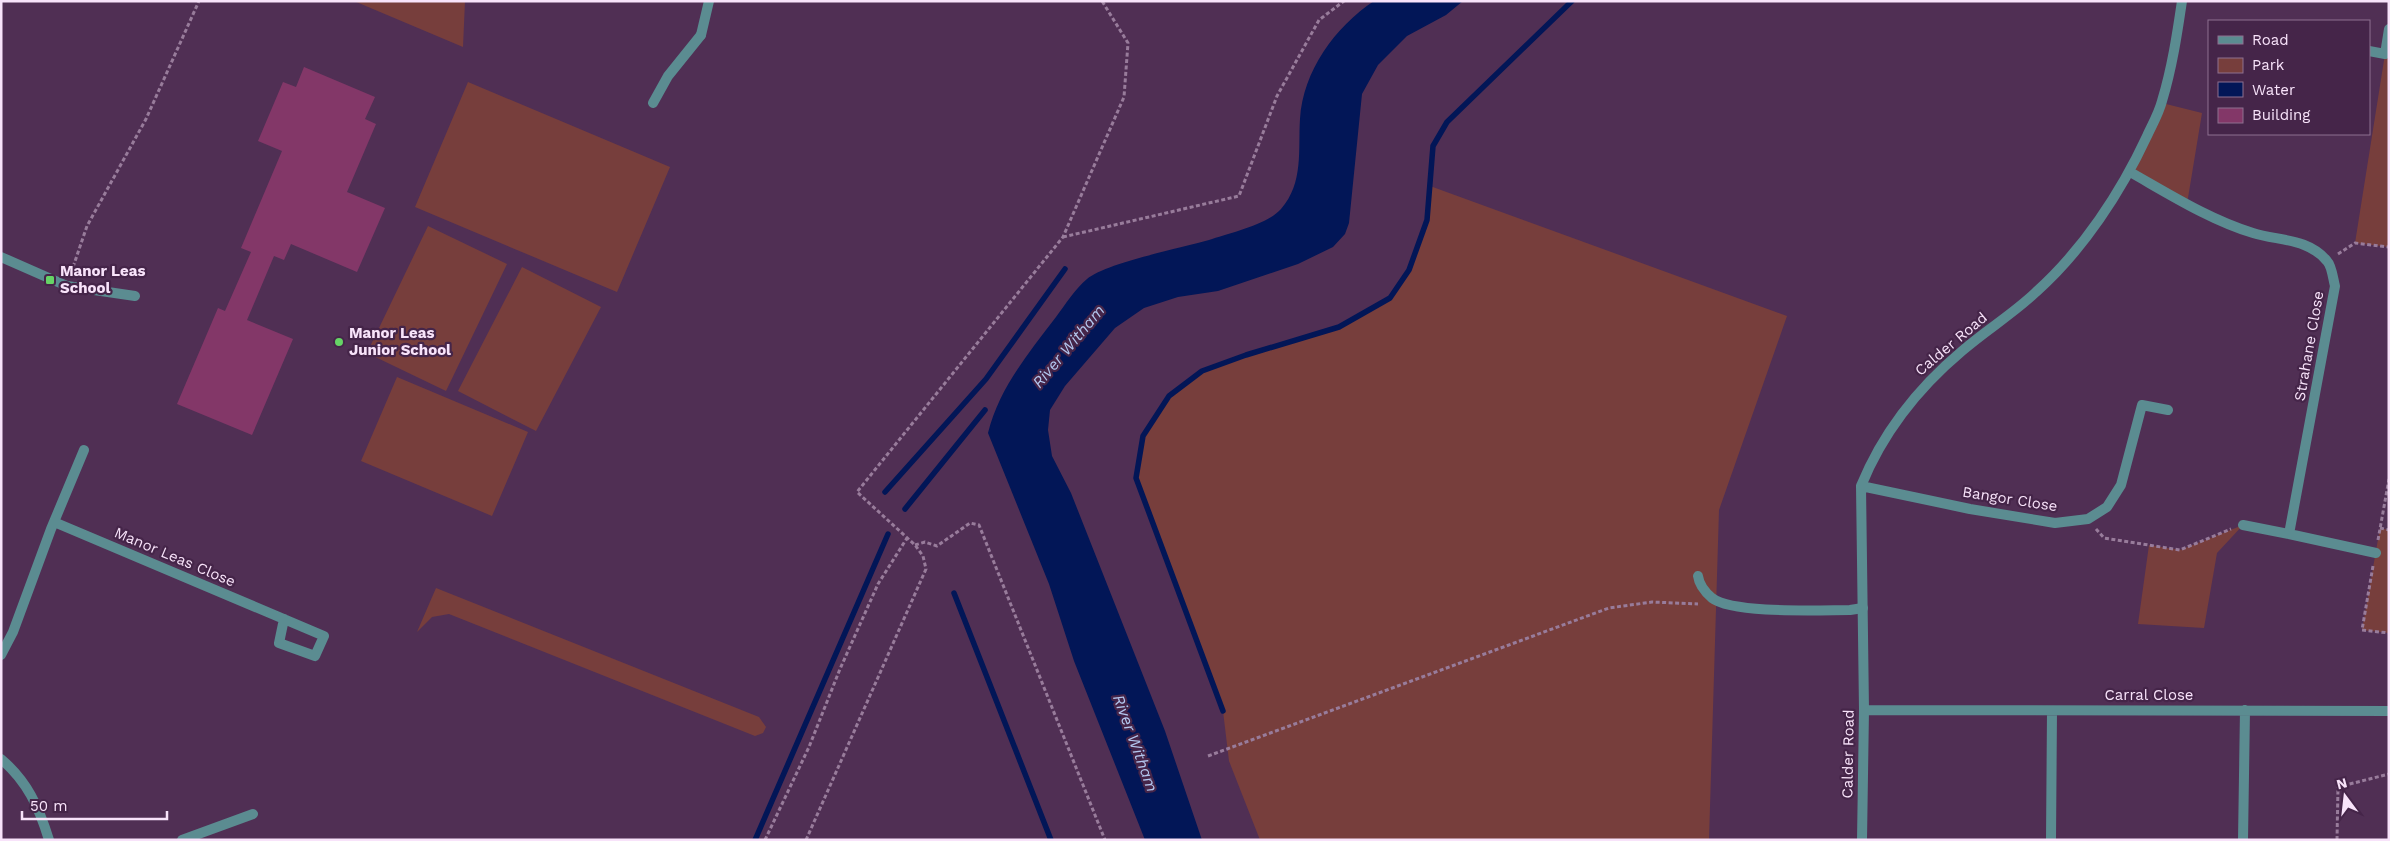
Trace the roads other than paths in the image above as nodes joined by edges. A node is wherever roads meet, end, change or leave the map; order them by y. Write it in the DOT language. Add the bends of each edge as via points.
graph roads {
  1 [pos="709,1"];
  2 [pos="2182,1"];
  3 [pos="2389,29"];
  4 [pos="2370,51"];
  5 [pos="2387,54"];
  6 [pos="653,103"];
  7 [pos="2130,172"];
  8 [pos="1,257"];
  9 [pos="135,296"];
  10 [pos="2168,410"];
  11 [pos="84,450"];
  12 [pos="1861,486"];
  13 [pos="54,522"];
  14 [pos="2243,524"];
  15 [pos="2289,534"];
  16 [pos="2376,553"];
  17 [pos="1698,576"];
  18 [pos="1863,608"];
  19 [pos="284,619"];
  20 [pos="1,654"];
  21 [pos="1864,710"];
  22 [pos="2052,710"];
  23 [pos="2245,710"];
  24 [pos="2389,711"];
  25 [pos="1,759"];
  26 [pos="254,814"];
  27 [pos="49,840"];
  28 [pos="182,840"];
  29 [pos="1862,840"];
  30 [pos="2051,840"];
  31 [pos="2243,840"];
  1 -- 6 [label="street" via="701,34 668,76"];
  2 -- 7 [label="street, Calder Road" via="2176,47 2162,103"];
  3 -- 5 [label="street"];
  4 -- 5 [label="street"];
  7 -- 12 [label="street, Calder Road" via="2088,235 2038,291 1963,350 1926,384 1873,457"];
  7 -- 15 [label="street, Strahane Close" via="2215,217 2254,233 2298,242 2328,262 2335,286"];
  8 -- 9 [label="street" via="68,286"];
  10 -- 12 [label="street, Bangor Close" via="2142,405 2121,485 2107,507 2088,519 2055,523"];
  11 -- 13 [label="street"];
  12 -- 18 [label="street, Calder Road"];
  13 -- 19 [label="street, Manor Leas Close"];
  13 -- 20 [label="street"];
  14 -- 15 [label="street"];
  15 -- 16 [label="street"];
  17 -- 18 [label="street" via="1699,584 1713,598 1734,606"];
  18 -- 21 [label="street, Calder Road"];
  19 -- 19 [label="street, Manor Leas Close" via="324,636 315,656 279,643"];
  21 -- 22 [label="street, Carral Close"];
  21 -- 29 [label="street, Calder Road"];
  22 -- 23 [label="street, Carral Close"];
  22 -- 30 [label="street"];
  23 -- 24 [label="street, Carral Close"];
  23 -- 31 [label="street"];
  25 -- 27 [label="street" via="26,784 40,811"];
  26 -- 28 [label="street"];
}
